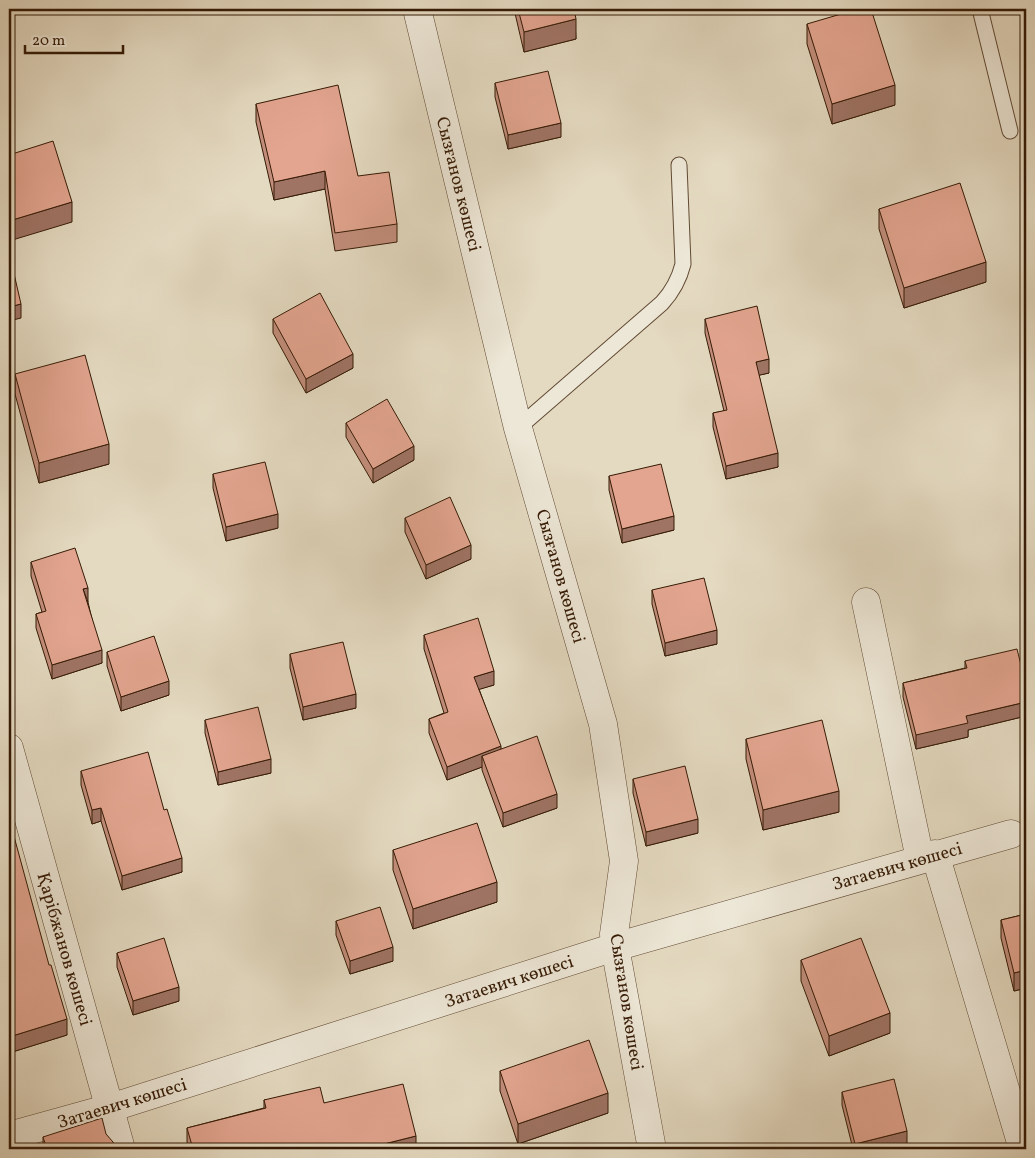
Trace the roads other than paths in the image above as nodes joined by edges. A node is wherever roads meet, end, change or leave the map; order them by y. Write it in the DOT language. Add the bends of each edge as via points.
graph roads {
  1 [pos="417,9"];
  2 [pos="980,9"];
  3 [pos="1010,131"];
  4 [pos="680,165"];
  5 [pos="518,428"];
  6 [pos="866,602"];
  7 [pos="9,748"];
  8 [pos="1011,834"];
  9 [pos="928,856"];
  10 [pos="615,947"];
  11 [pos="110,1108"];
  12 [pos="9,1136"];
  13 [pos="121,1149"];
  14 [pos="652,1149"];
  15 [pos="1023,1149"];
  1 -- 5 [label="street, Сызғанов көшесі"];
  2 -- 3 [label="lane"];
  4 -- 5 [label="lane" via="683,264 672,291"];
  5 -- 10 [label="street, Сызғанов көшесі" via="603,724 624,861"];
  6 -- 9 [label="street"];
  7 -- 11 [label="street, Қарібжанов көшесі"];
  8 -- 9 [label="street, Затаевич көшесі"];
  9 -- 10 [label="street, Затаевич көшесі"];
  9 -- 15 [label="street"];
  10 -- 11 [label="street, Затаевич көшесі"];
  10 -- 14 [label="street, Сызғанов көшесі"];
  11 -- 12 [label="street, Затаевич көшесі"];
  11 -- 13 [label="street, Қарібжанов көшесі"];
}
